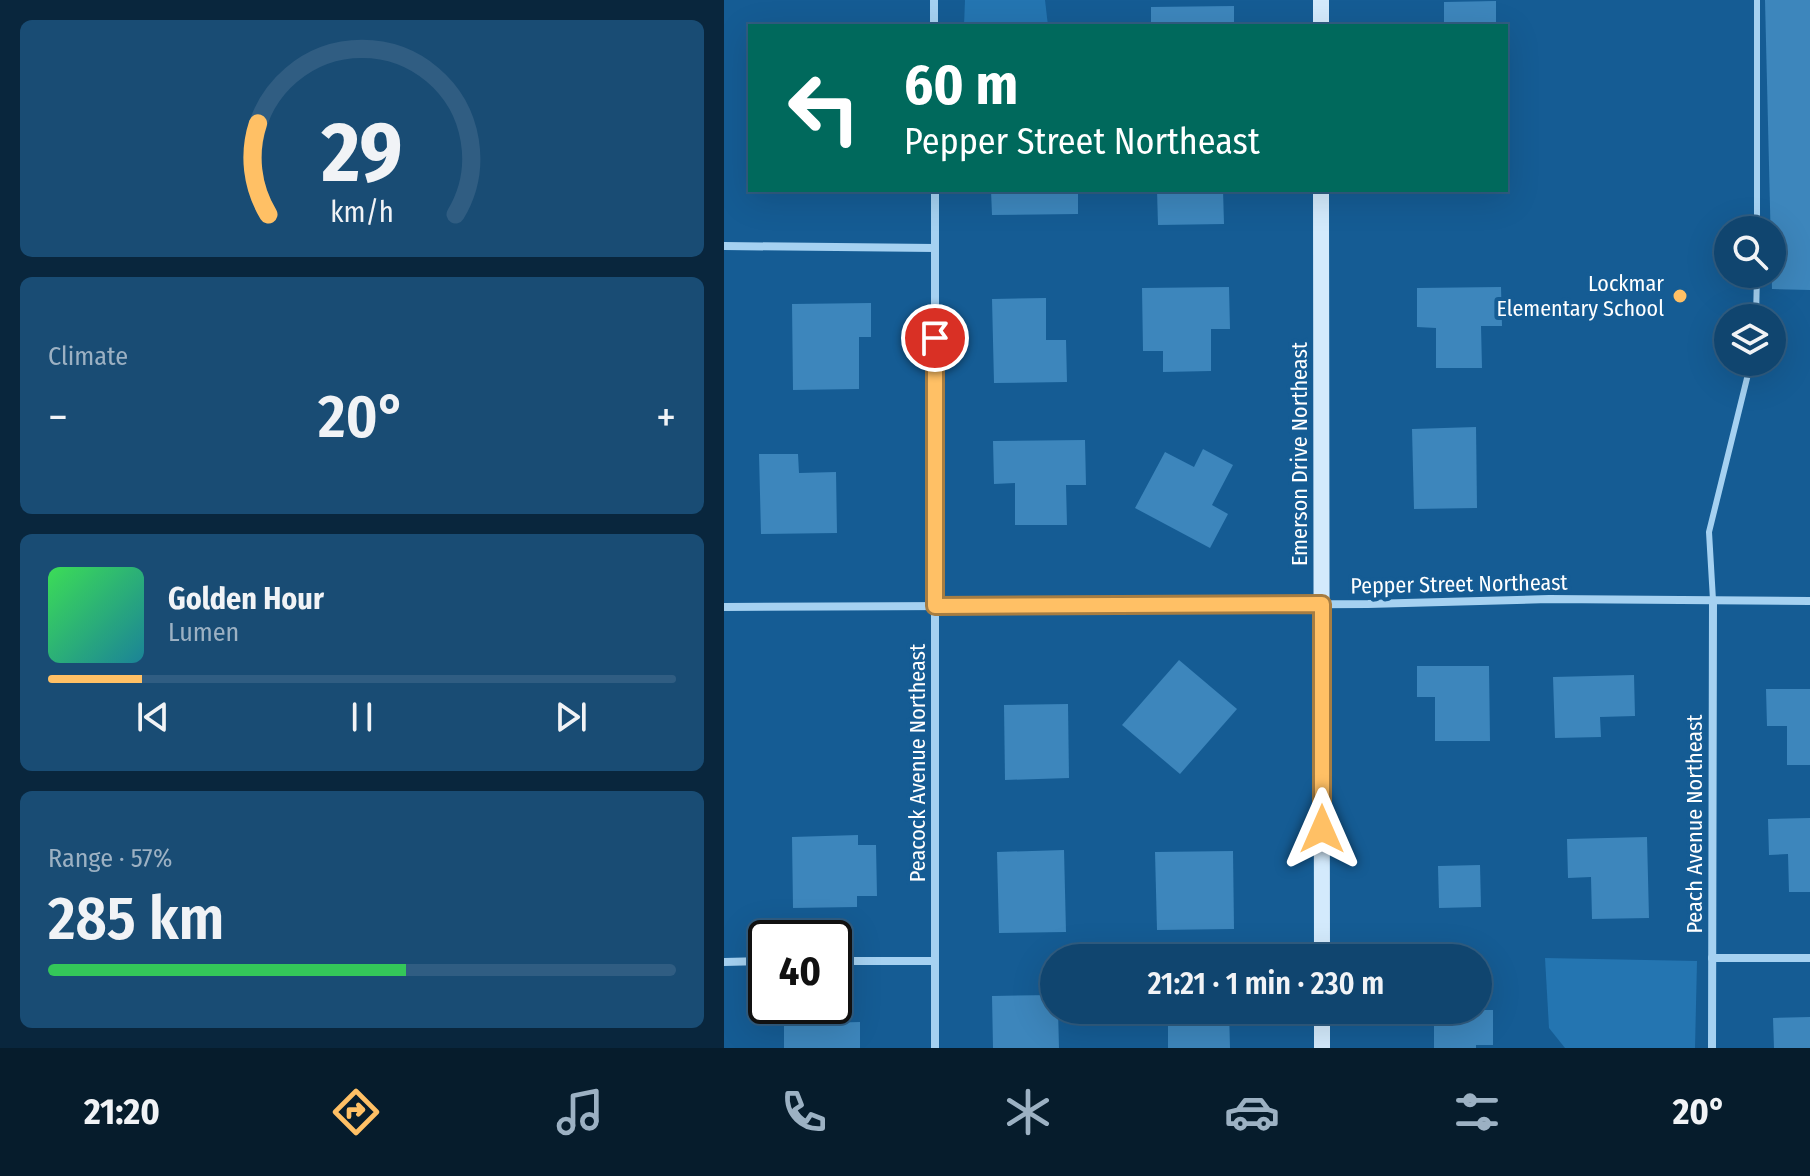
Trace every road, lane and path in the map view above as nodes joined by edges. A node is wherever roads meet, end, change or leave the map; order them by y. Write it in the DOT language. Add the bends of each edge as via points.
graph roads {
  1 [pos="934,0"];
  2 [pos="1321,0"];
  3 [pos="1757,0"];
  4 [pos="934,24"];
  5 [pos="1321,24"];
  6 [pos="935,192"];
  7 [pos="1321,192"];
  8 [pos="1757,216"];
  9 [pos="724,246"];
  10 [pos="935,248"];
  11 [pos="1748,376"];
  12 [pos="1713,600"];
  13 [pos="1810,601"];
  14 [pos="1322,604"];
  15 [pos="935,606"];
  16 [pos="724,607"];
  17 [pos="1322,944"];
  18 [pos="1712,958"];
  19 [pos="1810,958"];
  20 [pos="748,961"];
  21 [pos="852,961"];
  22 [pos="935,961"];
  23 [pos="724,962"];
  24 [pos="1322,1024"];
  25 [pos="935,1048"];
  26 [pos="1322,1048"];
  27 [pos="1712,1048"];
  1 -- 4 [label="street"];
  2 -- 5 [label="street"];
  3 -- 8 [label="lane"];
  6 -- 10 [label="street, Peacock Avenue Northeast"];
  7 -- 14 [label="street, Emerson Drive Northeast"];
  9 -- 10 [label="street"];
  10 -- 15 [label="street, Peacock Avenue Northeast"];
  11 -- 12 [label="lane" via="1709,532"];
  12 -- 13 [label="street, Pepper Street Northeast"];
  12 -- 14 [label="street, Pepper Street Northeast"];
  12 -- 18 [label="street, Peach Avenue Northeast"];
  14 -- 15 [label="street, Pepper Street Northeast"];
  14 -- 17 [label="street, Emerson Drive Northeast"];
  15 -- 16 [label="street, Pepper Street Northeast"];
  15 -- 22 [label="street, Peacock Avenue Northeast"];
  18 -- 19 [label="street"];
  18 -- 27 [label="street, Peach Avenue Northeast"];
  20 -- 23 [label="street"];
  21 -- 22 [label="street"];
  22 -- 25 [label="street, Peacock Avenue Northeast"];
  24 -- 26 [label="street"];
}
